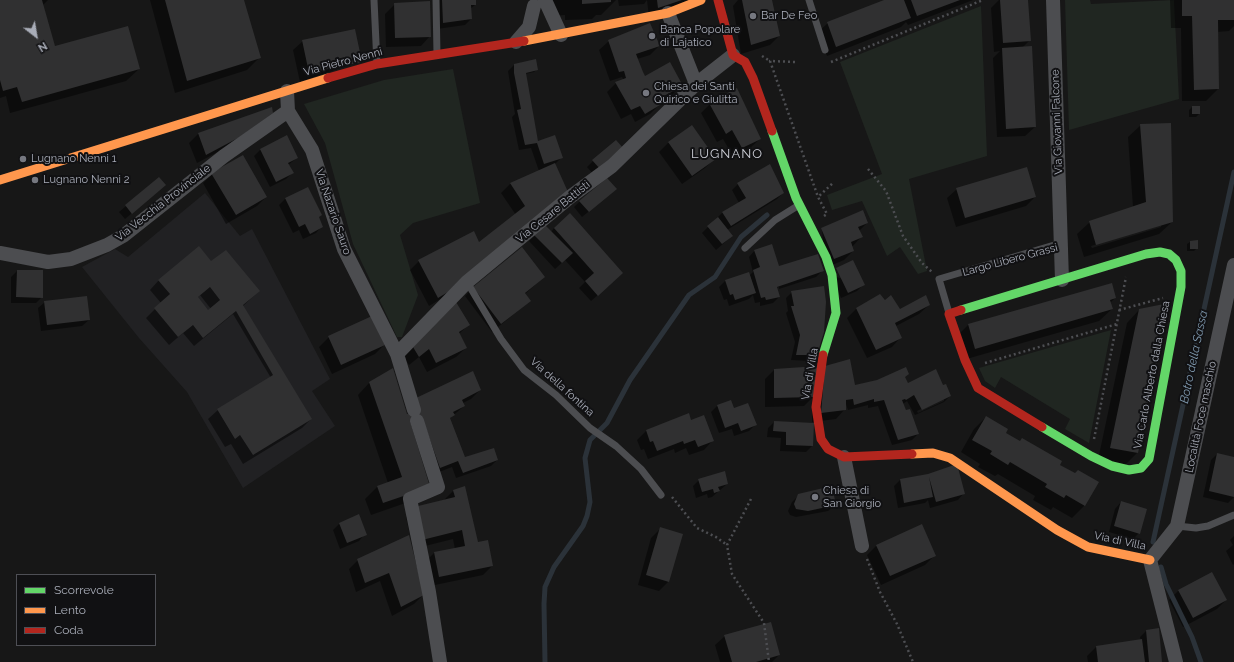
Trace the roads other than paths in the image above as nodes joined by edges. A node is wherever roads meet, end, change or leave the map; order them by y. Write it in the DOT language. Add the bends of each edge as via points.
graph roads {
  1 [pos="374,0"];
  2 [pos="436,0"];
  3 [pos="701,0"];
  4 [pos="718,0"];
  5 [pos="809,0"];
  6 [pos="1053,0"];
  7 [pos="538,2"];
  8 [pos="668,13"];
  9 [pos="554,36"];
  10 [pos="516,42"];
  11 [pos="825,50"];
  12 [pos="437,54"];
  13 [pos="733,55"];
  14 [pos="377,64"];
  15 [pos="696,84"];
  16 [pos="287,91"];
  17 [pos="288,111"];
  18 [pos="0,180"];
  19 [pos="800,205"];
  20 [pos="1061,243"];
  21 [pos="745,248"];
  22 [pos="0,253"];
  23 [pos="1234,265"];
  24 [pos="1062,280"];
  25 [pos="467,282"];
  26 [pos="950,314"];
  27 [pos="397,354"];
  28 [pos="844,457"];
  29 [pos="660,493"];
  30 [pos="1234,514"];
  31 [pos="1177,526"];
  32 [pos="862,546"];
  33 [pos="1150,560"];
  34 [pos="440,662"];
  35 [pos="1176,662"];
  1 -- 14 [label="lane"];
  2 -- 12 [label="lane"];
  3 -- 8 [label="street, Via Pietro Nenni"];
  4 -- 13 [label="street"];
  5 -- 11 [label="lane"];
  6 -- 20 [label="street, Via Giovanni Falcone"];
  7 -- 9 [label="street"];
  7 -- 10 [label="street" via="528,27"];
  8 -- 9 [label="street, Via Pietro Nenni"];
  8 -- 15 [label="street"];
  9 -- 10 [label="street, Via Pietro Nenni"];
  10 -- 12 [label="street, Via Pietro Nenni"];
  12 -- 14 [label="street, Via Pietro Nenni"];
  13 -- 15 [label="street, Via Cesare Battisti"];
  13 -- 19 [label="street, Via di Villa" via="745,62 753,78"];
  14 -- 16 [label="street, Via Pietro Nenni"];
  15 -- 25 [label="street, Via Cesare Battisti" via="612,166 570,197"];
  16 -- 17 [label="street, Via Nazario Sauro"];
  16 -- 18 [label="street, Via Pietro Nenni"];
  17 -- 22 [label="street, Via Vecchia Provinciale" via="224,156 123,236 107,245 71,259 48,262"];
  17 -- 27 [label="street, Via Nazario Sauro" via="312,150 344,249"];
  19 -- 21 [label="lane" via="775,220"];
  19 -- 28 [label="street, Via di Villa" via="826,257 836,300 836,313 823,357 816,407 820,439"];
  20 -- 24 [label="street, Largo Libero Grassi"];
  20 -- 26 [label="lane, Largo Libero Grassi" via="939,279"];
  23 -- 31 [label="street, Località Foce maschio"];
  24 -- 26 [label="street"];
  24 -- 26 [label="street, Via Carlo Alberto dalla Chiesa" via="1160,252 1173,256 1181,270 1180,292 1149,459 1141,468 1129,470 1112,466 1091,456 978,388 955,334"];
  25 -- 27 [label="street, Via Cesare Battisti"];
  25 -- 29 [label="lane, Via della fontina" via="501,339 524,370 556,394 590,428 616,446 641,469"];
  27 -- 34 [label="street" via="438,487 410,499"];
  28 -- 32 [label="street"];
  28 -- 33 [label="street, Via di Villa" via="940,454 950,458 1057,530 1088,547"];
  30 -- 31 [label="lane" via="1208,526"];
  31 -- 33 [label="street, Località Foce maschio"];
  33 -- 35 [label="street"];
}
